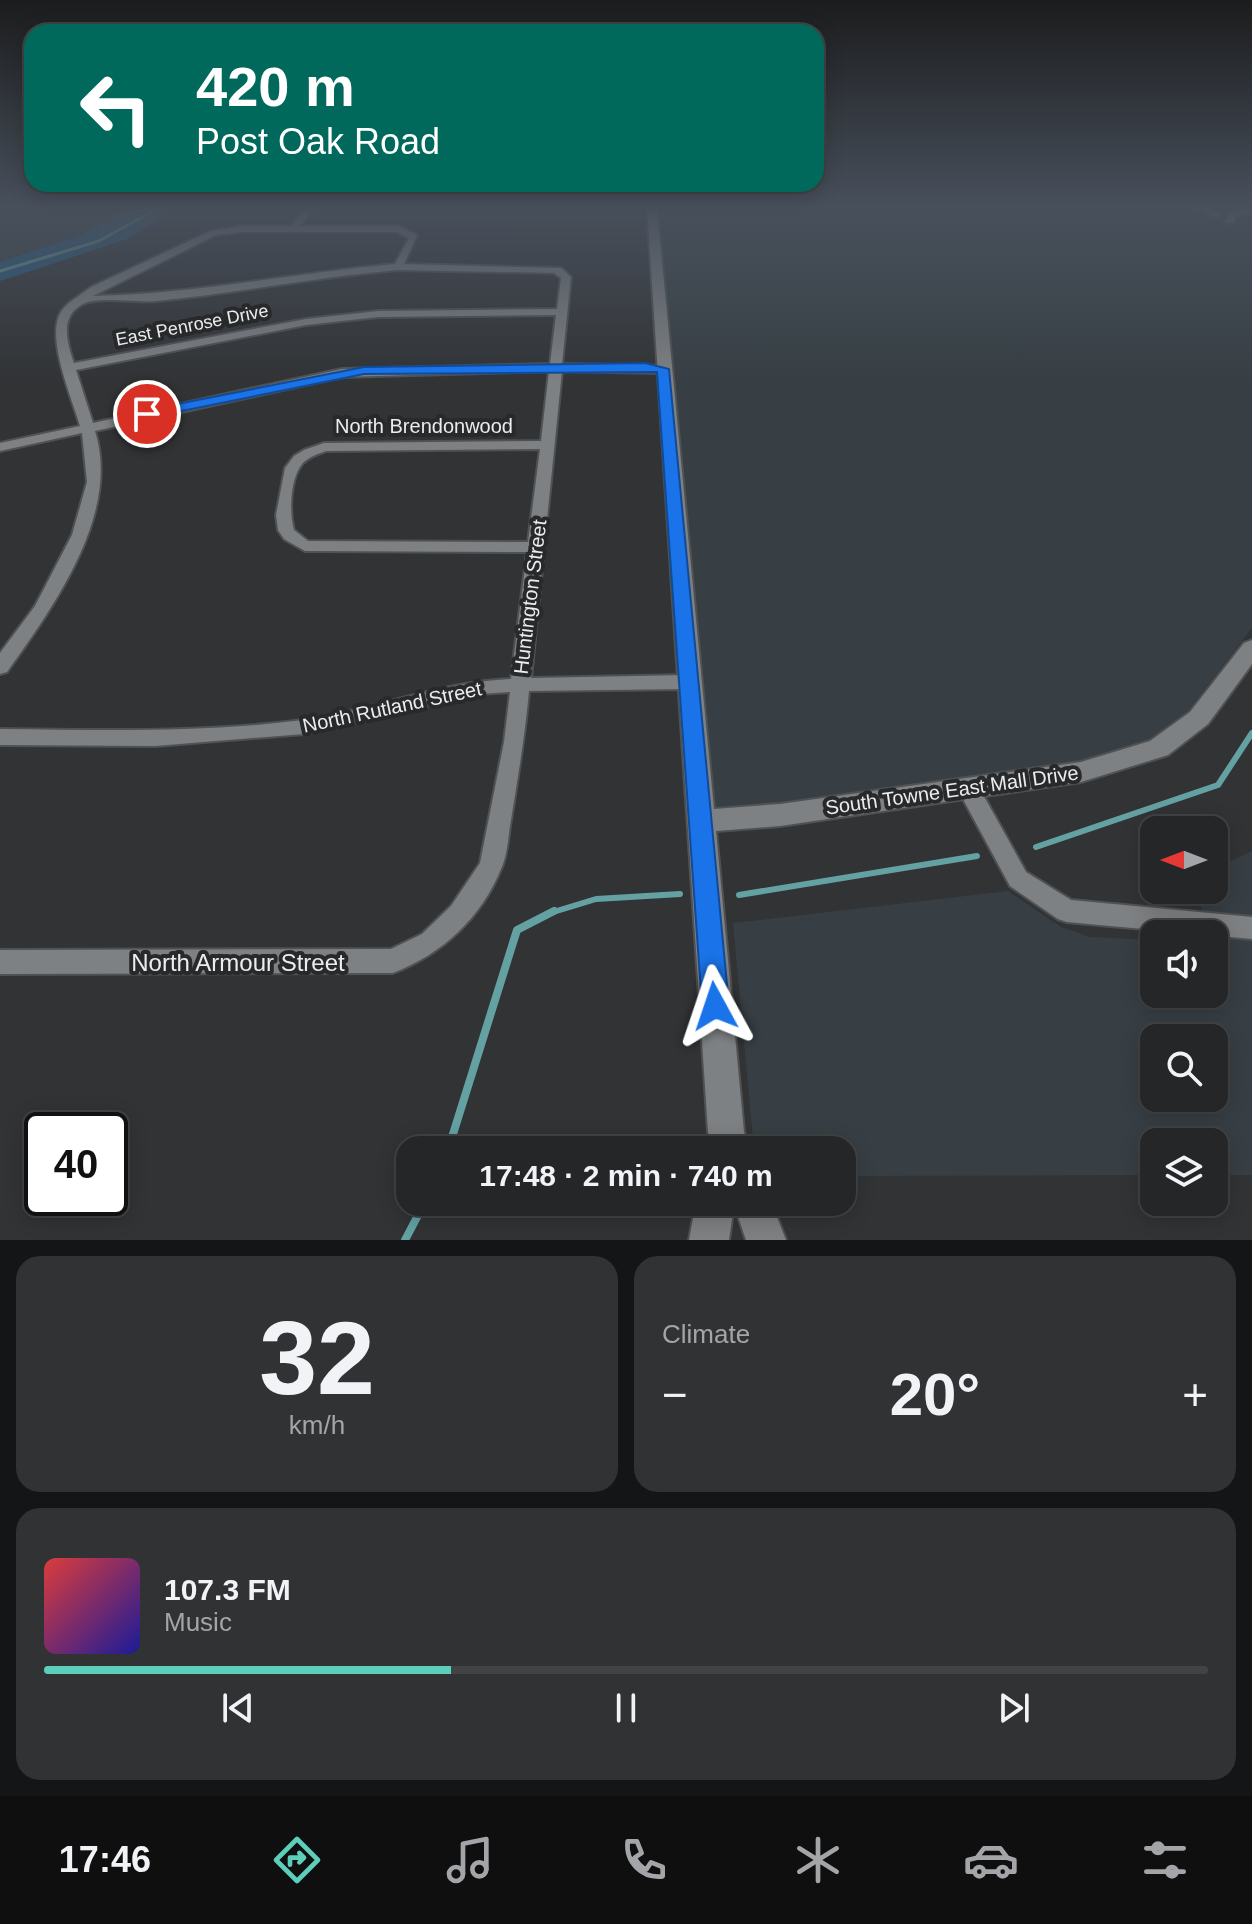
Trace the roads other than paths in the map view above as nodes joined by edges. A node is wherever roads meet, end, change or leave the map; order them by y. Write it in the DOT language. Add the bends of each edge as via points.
graph roads {
  1 [pos="140,266"];
  2 [pos="654,266"];
  3 [pos="398,267"];
  4 [pos="262,269"];
  5 [pos="249,271"];
  6 [pos="269,281"];
  7 [pos="252,283"];
  8 [pos="78,299"];
  9 [pos="562,312"];
  10 [pos="68,368"];
  11 [pos="562,369"];
  12 [pos="658,369"];
  13 [pos="87,427"];
  14 [pos="548,445"];
  15 [pos="0,447"];
  16 [pos="536,547"];
  17 [pos="1252,648"];
  18 [pos="0,667"];
  19 [pos="688,682"];
  20 [pos="520,685"];
  21 [pos="0,737"];
  22 [pos="968,788"];
  23 [pos="700,821"];
  24 [pos="460,914"];
  25 [pos="1252,928"];
  26 [pos="0,962"];
  27 [pos="726,1136"];
  28 [pos="713,1216"];
  29 [pos="757,1216"];
  30 [pos="709,1240"];
  31 [pos="766,1240"];
  1 -- 8 [label="street"];
  2 -- 12 [label="street"];
  3 -- 6 [label="street"];
  3 -- 9 [label="street, Huntington Street" via="560,273 566,277"];
  4 -- 6 [label="street"];
  5 -- 7 [label="street"];
  6 -- 7 [label="street"];
  7 -- 8 [label="street" via="154,298"];
  8 -- 10 [label="street" via="61,322"];
  9 -- 10 [label="street, East Penrose Drive" via="378,314 306,322"];
  9 -- 11 [label="street, Huntington Street"];
  10 -- 13 [label="street"];
  11 -- 12 [label="street"];
  11 -- 13 [label="street" via="342,373"];
  11 -- 14 [label="street, Huntington Street"];
  12 -- 19 [label="street"];
  13 -- 15 [label="street"];
  13 -- 18 [label="street" via="94,482 80,535 43,608"];
  14 -- 16 [label="street, Huntington Street"];
  14 -- 16 [label="street, North Brendonwood" via="324,447 297,461 288,479 285,530 305,546"];
  16 -- 20 [label="street, Huntington Street"];
  17 -- 22 [label="street, South Towne East Mall Drive" via="1199,718 1159,748 1081,772"];
  19 -- 20 [label="street, North Rutland Street"];
  19 -- 23 [label="street"];
  20 -- 21 [label="street, North Rutland Street" via="480,687 304,727 155,738"];
  20 -- 24 [label="street, Huntington Street" via="491,866"];
  22 -- 23 [label="street, South Towne East Mall Drive"];
  22 -- 25 [label="street" via="1018,879 1067,911"];
  23 -- 27 [label="street"];
  24 -- 26 [label="street, North Armour Street" via="431,942 393,961"];
  28 -- 30 [label="street"];
  29 -- 31 [label="street"];
}
